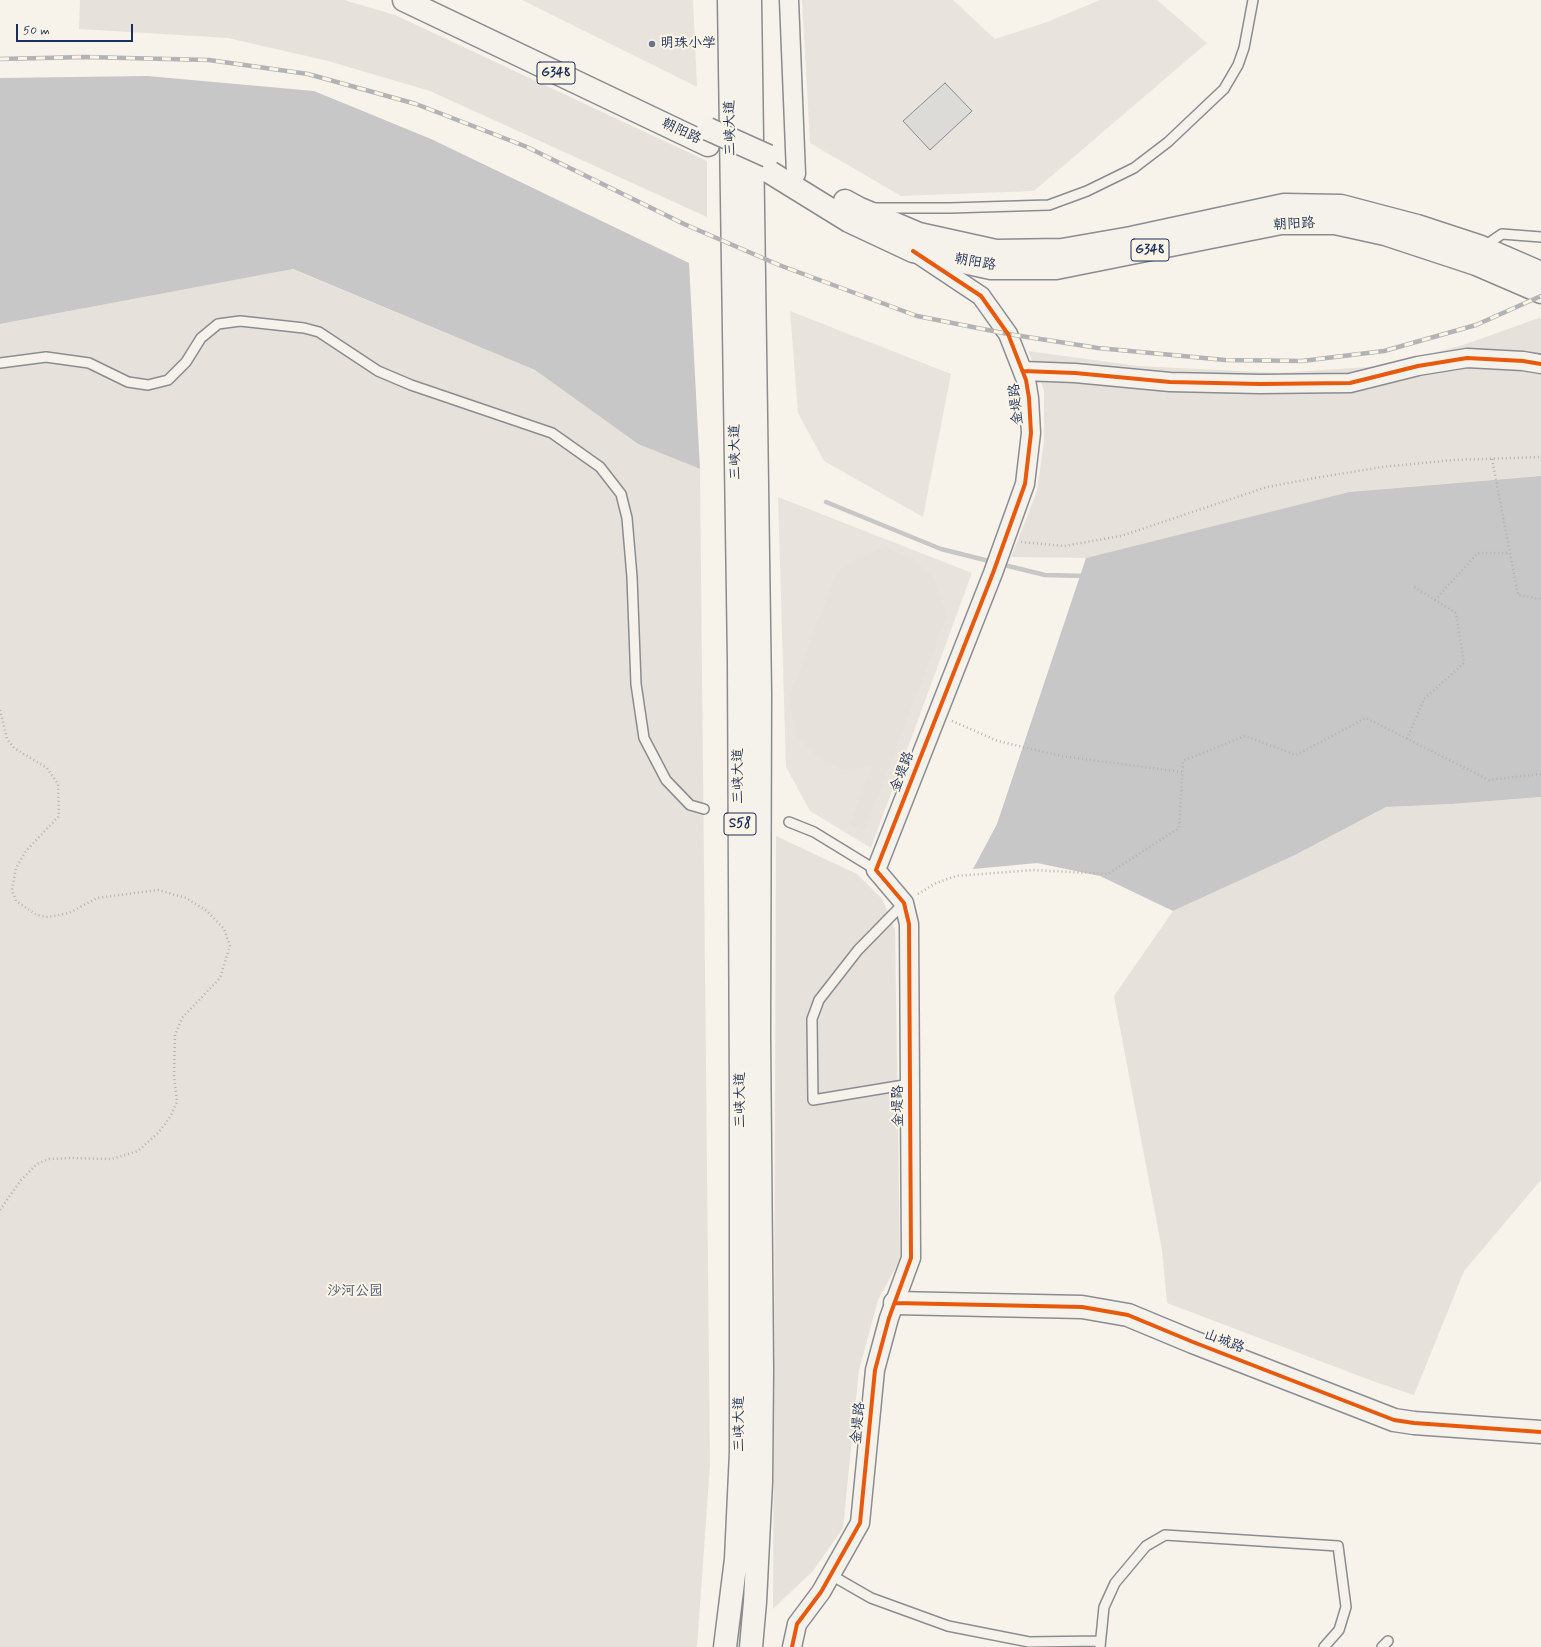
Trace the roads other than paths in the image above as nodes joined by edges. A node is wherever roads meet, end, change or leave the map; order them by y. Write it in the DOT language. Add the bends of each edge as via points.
graph roads {
  1 [pos="404,0"];
  2 [pos="439,0"];
  3 [pos="729,0"];
  4 [pos="750,0"];
  5 [pos="789,0"];
  6 [pos="1253,0"];
  7 [pos="708,137"];
  8 [pos="768,163"];
  9 [pos="796,174"];
  10 [pos="858,208"];
  11 [pos="1541,237"];
  12 [pos="1481,247"];
  13 [pos="913,251"];
  14 [pos="1541,273"];
  15 [pos="1541,292"];
  16 [pos="0,363"];
  17 [pos="1541,364"];
  18 [pos="1023,371"];
  19 [pos="704,809"];
  20 [pos="789,822"];
  21 [pos="876,870"];
  22 [pos="904,903"];
  23 [pos="910,1084"];
  24 [pos="897,1296"];
  25 [pos="1541,1418"];
  26 [pos="1541,1432"];
  27 [pos="831,1575"];
  28 [pos="1100,1644"];
  29 [pos="725,1647"];
  30 [pos="751,1647"];
  31 [pos="792,1647"];
  32 [pos="1324,1647"];
  1 -- 7 [label="main road, 朝阳路 / G348"];
  2 -- 7 [label="main road, 朝阳路 / G348"];
  3 -- 29 [label="main road, 三峡大道 / S58" via="739,669 741,1452 736,1559"];
  4 -- 30 [label="main road, 三峡大道 / S58" via="760,692 759,1043 762,1362 761,1482"];
  5 -- 9 [label="street"];
  6 -- 10 [label="lane" via="1244,48 1238,65 1224,89 1168,142 1134,168 1087,191 1050,205"];
  7 -- 8 [label="main road, 朝阳路 / G348"];
  8 -- 9 [label="main road, 朝阳路 / G348"];
  8 -- 13 [label="main road, 朝阳路 / G348" via="849,221"];
  9 -- 10 [label="main road, 朝阳路 / G348"];
  10 -- 12 [label="main road, 朝阳路 / G348" via="919,234 996,251 1062,250 1284,205 1341,206 1417,226"];
  11 -- 12 [label="lane" via="1502,234"];
  12 -- 14 [label="main road, 朝阳路 / G348"];
  13 -- 15 [label="main road, 朝阳路 / G348" via="991,268 1056,268 1281,223 1335,223 1385,234 1476,264"];
  13 -- 18 [label="street, 金堤路" via="981,296 1008,334"];
  16 -- 19 [label="lane" via="46,357 89,363 128,382 148,385 168,380 186,362 200,338 218,324 240,321 304,328 320,332 378,370 405,382 552,433 600,466 621,494 632,577 636,684 644,738 666,780 690,805"];
  17 -- 18 [label="street" via="1467,358 1418,366 1350,383 1170,382"];
  18 -- 21 [label="street, 金堤路" via="1029,398 1031,433 1025,484 993,573"];
  20 -- 21 [label="lane" via="814,832"];
  21 -- 22 [label="street, 金堤路"];
  22 -- 23 [label="street, 金堤路" via="909,924"];
  22 -- 23 [label="lane" via="858,950 819,1000 812,1020 813,1100"];
  23 -- 24 [label="street, 金堤路" via="911,1258"];
  24 -- 25 [label="main road, 山城路" via="1093,1294 1129,1302 1385,1402 1415,1409"];
  24 -- 26 [label="main road, 山城路" via="1082,1307 1128,1315 1394,1420"];
  24 -- 27 [label="street, 金堤路" via="875,1370 860,1523"];
  27 -- 28 [label="lane" via="871,1598 948,1626 1030,1642"];
  27 -- 31 [label="street, 金堤路" via="797,1624"];
  28 -- 32 [label="lane" via="1104,1607 1115,1583 1146,1546 1165,1535 1338,1546 1346,1607 1339,1630"];
}
